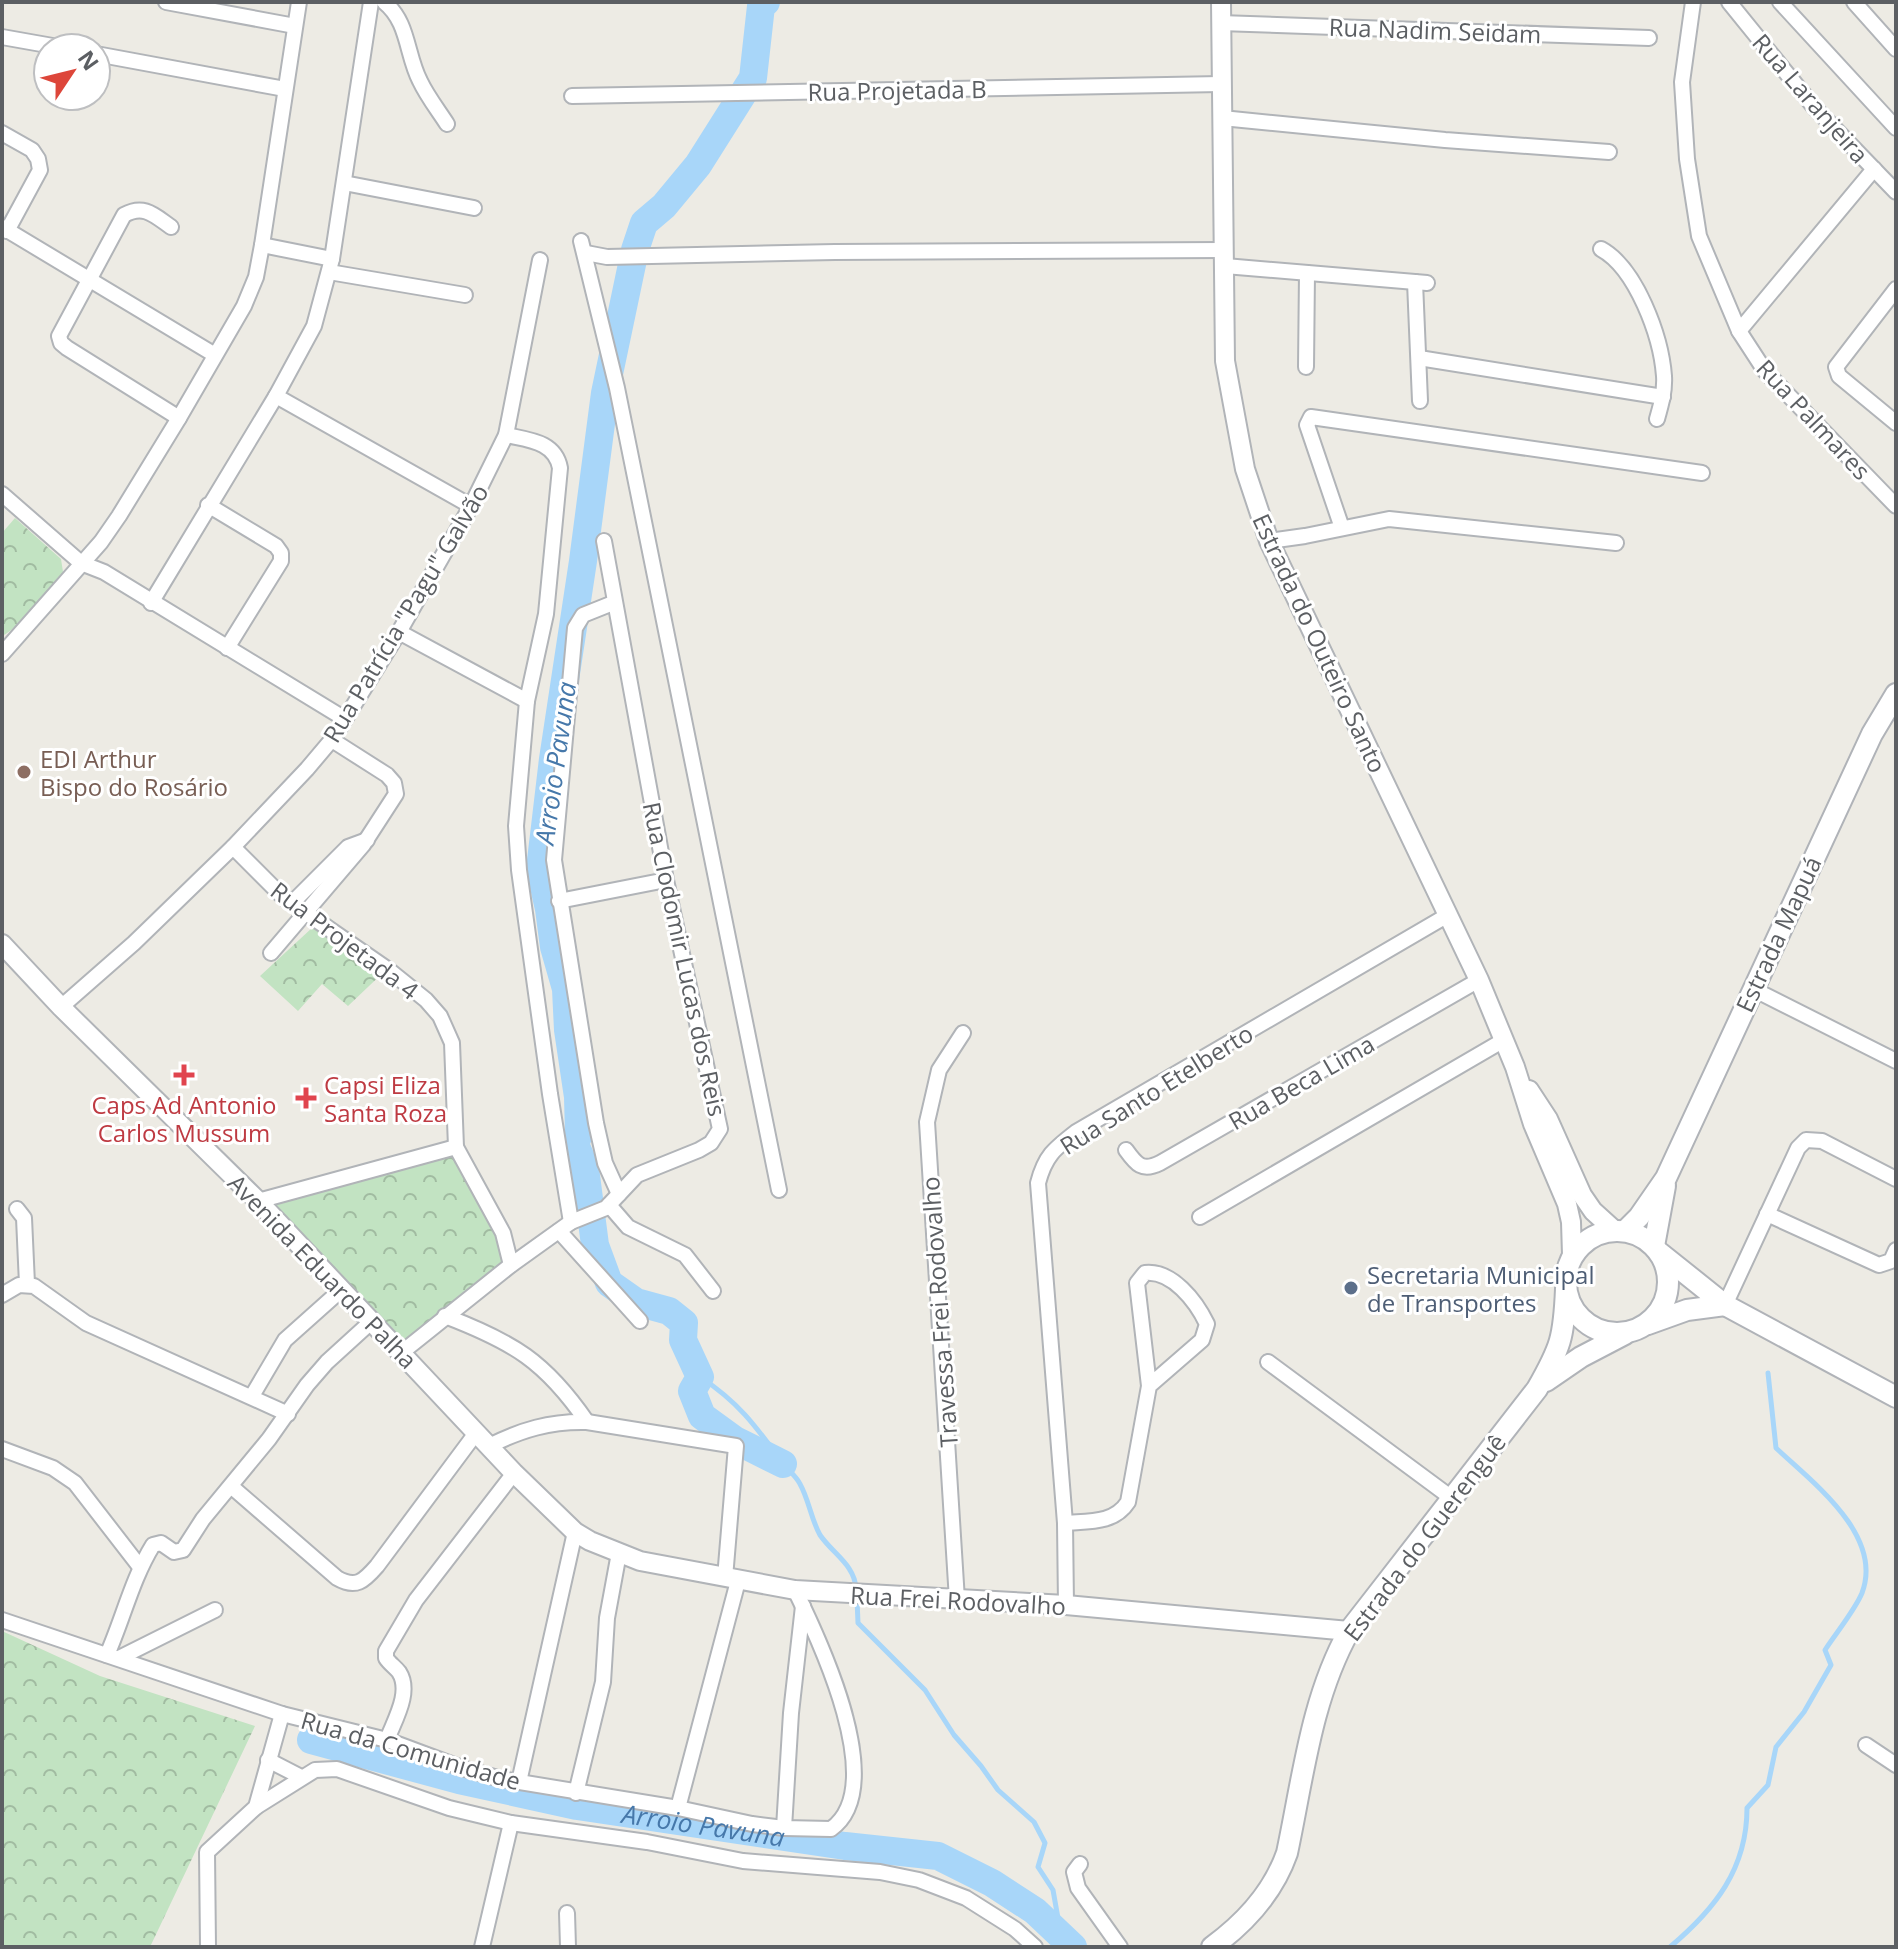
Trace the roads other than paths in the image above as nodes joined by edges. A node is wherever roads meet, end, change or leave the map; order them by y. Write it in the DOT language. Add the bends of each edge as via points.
graph roads {
  1 [pos="166,2"];
  2 [pos="299,2"];
  3 [pos="371,2"];
  4 [pos="384,2"];
  5 [pos="1221,2"];
  6 [pos="1693,2"];
  7 [pos="1729,2"];
  8 [pos="1780,2"];
  9 [pos="1854,2"];
  10 [pos="1220,23"];
  11 [pos="295,26"];
  12 [pos="2,37"];
  13 [pos="1649,38"];
  14 [pos="32,42"];
  15 [pos="1896,49"];
  16 [pos="112,57"];
  17 [pos="1221,84"];
  18 [pos="285,89"];
  19 [pos="572,96"];
  20 [pos="1222,118"];
  21 [pos="447,124"];
  22 [pos="1896,128"];
  23 [pos="2,133"];
  24 [pos="1609,152"];
  25 [pos="1874,169"];
  26 [pos="344,183"];
  27 [pos="1896,192"];
  28 [pos="474,208"];
  29 [pos="171,227"];
  30 [pos="5,229"];
  31 [pos="262,245"];
  32 [pos="1601,249"];
  33 [pos="1224,258"];
  34 [pos="540,260"];
  35 [pos="331,265"];
  36 [pos="1307,273"];
  37 [pos="89,280"];
  38 [pos="1896,289"];
  39 [pos="465,295"];
  40 [pos="1739,331"];
  41 [pos="215,355"];
  42 [pos="1419,358"];
  43 [pos="1306,367"];
  44 [pos="276,396"];
  45 [pos="1663,397"];
  46 [pos="1420,401"];
  47 [pos="179,418"];
  48 [pos="1657,419"];
  49 [pos="1896,423"];
  50 [pos="506,435"];
  51 [pos="1702,473"];
  52 [pos="2,494"];
  53 [pos="208,505"];
  54 [pos="471,506"];
  55 [pos="1896,506"];
  56 [pos="1342,528"];
  57 [pos="604,541"];
  58 [pos="1269,541"];
  59 [pos="1616,543"];
  60 [pos="81,563"];
  61 [pos="151,603"];
  62 [pos="613,603"];
  63 [pos="399,632"];
  64 [pos="227,648"];
  65 [pos="2,654"];
  66 [pos="1896,694"];
  67 [pos="527,701"];
  68 [pos="345,719"];
  69 [pos="332,740"];
  70 [pos="367,840"];
  71 [pos="233,847"];
  72 [pos="666,880"];
  73 [pos="559,901"];
  74 [pos="292,903"];
  75 [pos="306,912"];
  76 [pos="1448,915"];
  77 [pos="2,944"];
  78 [pos="271,953"];
  79 [pos="1479,980"];
  80 [pos="1753,989"];
  81 [pos="61,1007"];
  82 [pos="963,1033"];
  83 [pos="1504,1040"];
  84 [pos="1896,1061"];
  85 [pos="1515,1067"];
  86 [pos="456,1147"];
  87 [pos="1126,1150"];
  88 [pos="1666,1178"];
  89 [pos="1896,1179"];
  90 [pos="779,1190"];
  91 [pos="258,1201"];
  92 [pos="612,1202"];
  93 [pos="17,1209"];
  94 [pos="1767,1214"];
  95 [pos="1200,1217"];
  96 [pos="577,1220"];
  97 [pos="1620,1230"];
  98 [pos="559,1231"];
  99 [pos="1657,1249"];
  100 [pos="1896,1250"];
  101 [pos="1572,1255"];
  102 [pos="511,1265"];
  103 [pos="27,1284"];
  104 [pos="1566,1289"];
  105 [pos="341,1290"];
  106 [pos="713,1291"];
  107 [pos="2,1295"];
  108 [pos="1725,1305"];
  109 [pos="445,1316"];
  110 [pos="372,1321"];
  111 [pos="640,1321"];
  112 [pos="1638,1328"];
  113 [pos="401,1353"];
  114 [pos="1268,1362"];
  115 [pos="1149,1386"];
  116 [pos="1537,1389"];
  117 [pos="252,1396"];
  118 [pos="1896,1397"];
  119 [pos="288,1414"];
  120 [pos="587,1422"];
  121 [pos="483,1440"];
  122 [pos="2,1449"];
  123 [pos="514,1473"];
  124 [pos="232,1487"];
  125 [pos="1453,1499"];
  126 [pos="1065,1523"];
  127 [pos="575,1532"];
  128 [pos="619,1553"];
  129 [pos="140,1567"];
  130 [pos="732,1579"];
  131 [pos="799,1598"];
  132 [pos="957,1600"];
  133 [pos="1066,1605"];
  134 [pos="215,1610"];
  135 [pos="2,1620"];
  136 [pos="1349,1631"];
  137 [pos="113,1657"];
  138 [pos="282,1714"];
  139 [pos="387,1740"];
  140 [pos="1866,1745"];
  141 [pos="268,1760"];
  142 [pos="1896,1765"];
  143 [pos="301,1777"];
  144 [pos="519,1782"];
  145 [pos="576,1793"];
  146 [pos="256,1807"];
  147 [pos="678,1808"];
  148 [pos="511,1823"];
  149 [pos="784,1828"];
  150 [pos="1080,1864"];
  151 [pos="567,1913"];
  152 [pos="208,1947"];
  153 [pos="482,1947"];
  154 [pos="568,1947"];
  155 [pos="1035,1947"];
  156 [pos="1120,1947"];
  157 [pos="1212,1947"];
  1 -- 11 [label="street"];
  2 -- 11 [label="street"];
  3 -- 26 [label="street"];
  4 -- 21 [label="street" via="395,11 420,83"];
  5 -- 10 [label="street, Estrada do Outeiro Santo"];
  6 -- 40 [label="street, Rua Palmares" via="1682,82 1687,159 1699,236"];
  7 -- 25 [label="street, Rua Laranjeira" via="1814,107"];
  8 -- 22 [label="street"];
  9 -- 15 [label="street"];
  10 -- 13 [label="street, Rua Nadim Seidam"];
  10 -- 17 [label="street, Estrada do Outeiro Santo"];
  11 -- 18 [label="street"];
  12 -- 14 [label="street"];
  16 -- 18 [label="street"];
  17 -- 19 [label="street, Rua Projetada B"];
  17 -- 20 [label="street, Estrada do Outeiro Santo"];
  18 -- 31 [label="street"];
  20 -- 24 [label="street"];
  20 -- 33 [label="street, Estrada do Outeiro Santo"];
  23 -- 30 [label="street" via="32,150 40,170"];
  25 -- 27 [label="street, Rua Laranjeira"];
  25 -- 40 [label="street"];
  26 -- 28 [label="street"];
  26 -- 35 [label="street"];
  29 -- 37 [label="street" via="145,209 124,215"];
  30 -- 37 [label="street"];
  31 -- 35 [label="street"];
  31 -- 41 [label="street" via="244,306"];
  32 -- 45 [label="street" via="1615,256 1636,289 1660,356"];
  33 -- 36 [label="street"];
  33 -- 58 [label="street, Estrada do Outeiro Santo" via="1229,391 1245,469"];
  33 -- 90 [label="street, Rua Clodomir Lucas dos Reis" via="607,257 584,247"];
  34 -- 50 [label="street, Rua Patrícia \"Pagu\" Galvão"];
  35 -- 39 [label="street"];
  35 -- 44 [label="street" via="314,326"];
  36 -- 42 [label="street" via="1421,282"];
  36 -- 43 [label="street"];
  37 -- 41 [label="street"];
  37 -- 47 [label="street" via="59,336 61,343"];
  38 -- 49 [label="street" via="1836,367 1839,376"];
  40 -- 55 [label="street, Rua Palmares" via="1765,371"];
  41 -- 47 [label="street"];
  42 -- 45 [label="street"];
  42 -- 46 [label="street"];
  44 -- 53 [label="street"];
  44 -- 54 [label="street"];
  45 -- 48 [label="street"];
  47 -- 60 [label="street" via="119,516"];
  50 -- 54 [label="street, Rua Patrícia \"Pagu\" Galvão"];
  50 -- 67 [label="street" via="548,447 560,468 546,614"];
  51 -- 56 [label="street" via="1311,417 1307,425"];
  52 -- 60 [label="street"];
  53 -- 61 [label="street"];
  53 -- 64 [label="street" via="281,553"];
  54 -- 63 [label="street, Rua Patrícia \"Pagu\" Galvão"];
  56 -- 58 [label="street"];
  56 -- 59 [label="street" via="1405,520"];
  57 -- 62 [label="street, Rua Clodomir Lucas dos Reis"];
  58 -- 76 [label="street, Estrada do Outeiro Santo"];
  60 -- 61 [label="street"];
  60 -- 65 [label="street"];
  61 -- 64 [label="street"];
  62 -- 72 [label="street, Rua Clodomir Lucas dos Reis"];
  62 -- 73 [label="street" via="583,615 575,628 555,839"];
  63 -- 67 [label="street"];
  63 -- 68 [label="street, Rua Patrícia \"Pagu\" Galvão"];
  64 -- 68 [label="street"];
  66 -- 80 [label="main road, Estrada Mapuá" via="1872,734"];
  67 -- 96 [label="street" via="516,826 519,870 550,1094"];
  68 -- 69 [label="street, Rua Patrícia \"Pagu\" Galvão"];
  69 -- 70 [label="street" via="394,783 396,794"];
  69 -- 71 [label="street, Rua Patrícia \"Pagu\" Galvão"];
  70 -- 74 [label="street" via="348,847"];
  70 -- 75 [label="street"];
  71 -- 74 [label="street, Rua Projetada 4"];
  71 -- 81 [label="street, Rua Patrícia \"Pagu\" Galvão"];
  72 -- 73 [label="street"];
  72 -- 92 [label="street, Rua Clodomir Lucas dos Reis" via="720,1129 699,1150 637,1175"];
  73 -- 92 [label="street"];
  74 -- 75 [label="street, Rua Projetada 4"];
  75 -- 78 [label="street"];
  75 -- 86 [label="street, Rua Projetada 4" via="390,971 440,1016 454,1054"];
  76 -- 79 [label="street, Estrada do Outeiro Santo"];
  76 -- 126 [label="street, Rua Santo Etelberto" via="1076,1132 1043,1163 1038,1183"];
  77 -- 81 [label="street, Avenida Eduardo Palha"];
  79 -- 83 [label="street, Estrada do Outeiro Santo"];
  79 -- 87 [label="street, Rua Beca Lima" via="1150,1168 1136,1164"];
  80 -- 84 [label="street"];
  80 -- 88 [label="main road, Estrada Mapuá"];
  81 -- 91 [label="street, Avenida Eduardo Palha"];
  82 -- 132 [label="street, Travessa Frei Rodovalho" via="939,1070 927,1122"];
  83 -- 85 [label="street, Estrada do Outeiro Santo"];
  83 -- 95 [label="street"];
  85 -- 97 [label="street, Estrada do Outeiro Santo" via="1548,1119 1582,1195 1593,1211"];
  85 -- 101 [label="street, Estrada do Outeiro Santo" via="1567,1204"];
  86 -- 91 [label="street"];
  86 -- 102 [label="street, Rua Projetada 4" via="503,1233"];
  88 -- 97 [label="main road, Estrada Mapuá" via="1639,1217"];
  88 -- 99 [label="main road, Estrada Mapuá"];
  89 -- 94 [label="street" via="1811,1139 1798,1148"];
  91 -- 105 [label="street, Avenida Eduardo Palha"];
  92 -- 96 [label="street, Rua Clodomir Lucas dos Reis"];
  92 -- 106 [label="street" via="628,1227 685,1255"];
  93 -- 103 [label="street" via="24,1218"];
  94 -- 100 [label="street" via="1873,1263 1891,1261"];
  94 -- 108 [label="street"];
  96 -- 98 [label="street, Rua Clodomir Lucas dos Reis"];
  97 -- 99 [label="main road" via="1641,1236"];
  97 -- 101 [label="main road" via="1590,1237"];
  98 -- 102 [label="street, Rua Clodomir Lucas dos Reis"];
  98 -- 111 [label="street"];
  99 -- 108 [label="main road"];
  99 -- 112 [label="main road" via="1668,1291 1657,1315"];
  101 -- 104 [label="main road"];
  102 -- 109 [label="street, Rua Clodomir Lucas dos Reis"];
  103 -- 107 [label="street"];
  103 -- 117 [label="street" via="86,1323"];
  104 -- 112 [label="main road" via="1588,1325 1601,1331"];
  104 -- 116 [label="main road, Estrada do Guerenguê" via="1563,1336"];
  105 -- 110 [label="street, Avenida Eduardo Palha"];
  105 -- 117 [label="street" via="285,1340"];
  108 -- 112 [label="main road, Estrada do Guerenguê" via="1687,1310"];
  108 -- 118 [label="main road"];
  109 -- 113 [label="street, Rua Clodomir Lucas dos Reis"];
  109 -- 120 [label="street" via="530,1357"];
  110 -- 113 [label="street, Avenida Eduardo Palha"];
  110 -- 119 [label="street" via="327,1362"];
  112 -- 116 [label="main road, Estrada do Guerenguê" via="1581,1357"];
  113 -- 121 [label="street, Avenida Eduardo Palha"];
  114 -- 125 [label="street"];
  115 -- 115 [label="street" via="1202,1340 1207,1324 1195,1303 1153,1272 1137,1283"];
  115 -- 126 [label="street" via="1128,1502 1106,1519"];
  116 -- 125 [label="main road, Estrada do Guerenguê"];
  117 -- 119 [label="street"];
  119 -- 124 [label="street"];
  120 -- 121 [label="street" via="539,1425"];
  120 -- 130 [label="street" via="736,1446"];
  121 -- 123 [label="street, Avenida Eduardo Palha"];
  121 -- 124 [label="street" via="357,1584 337,1578"];
  122 -- 129 [label="street" via="53,1468 75,1483"];
  123 -- 127 [label="street, Avenida Eduardo Palha"];
  123 -- 139 [label="street" via="416,1600 386,1651 404,1687"];
  124 -- 129 [label="street" via="183,1550 174,1552 156,1543"];
  125 -- 136 [label="main road, Estrada do Guerenguê"];
  126 -- 133 [label="street, Rua Santo Etelberto"];
  127 -- 128 [label="street, Rua Frei Rodovalho"];
  127 -- 144 [label="street"];
  128 -- 130 [label="street, Rua Frei Rodovalho"];
  128 -- 145 [label="street" via="603,1682"];
  129 -- 137 [label="street"];
  130 -- 131 [label="street, Rua Frei Rodovalho"];
  130 -- 147 [label="street"];
  131 -- 132 [label="street, Rua Frei Rodovalho" via="826,1594"];
  131 -- 149 [label="street"];
  131 -- 149 [label="street, Rua da Comunidade" via="839,1693 852,1739 853,1771 846,1811 831,1829"];
  132 -- 133 [label="street, Rua Frei Rodovalho"];
  133 -- 136 [label="street, Rua Frei Rodovalho"];
  134 -- 137 [label="street"];
  135 -- 137 [label="street, Rua da Comunidade"];
  136 -- 157 [label="main road, Estrada do Guerenguê" via="1321,1693 1280,1871 1251,1912"];
  137 -- 138 [label="street, Rua da Comunidade"];
  138 -- 139 [label="street, Rua da Comunidade"];
  138 -- 141 [label="street"];
  139 -- 144 [label="street, Rua da Comunidade"];
  140 -- 142 [label="street"];
  141 -- 143 [label="street"];
  141 -- 146 [label="street"];
  143 -- 146 [label="street"];
  143 -- 148 [label="street" via="323,1768 353,1773 449,1808"];
  144 -- 145 [label="street, Rua da Comunidade"];
  145 -- 147 [label="street, Rua da Comunidade"];
  146 -- 152 [label="street" via="207,1852"];
  147 -- 149 [label="street, Rua da Comunidade"];
  148 -- 153 [label="street"];
  148 -- 155 [label="street" via="743,1861 919,1880 966,1898"];
  150 -- 156 [label="street" via="1074,1872 1078,1888"];
  151 -- 154 [label="street"];
}
